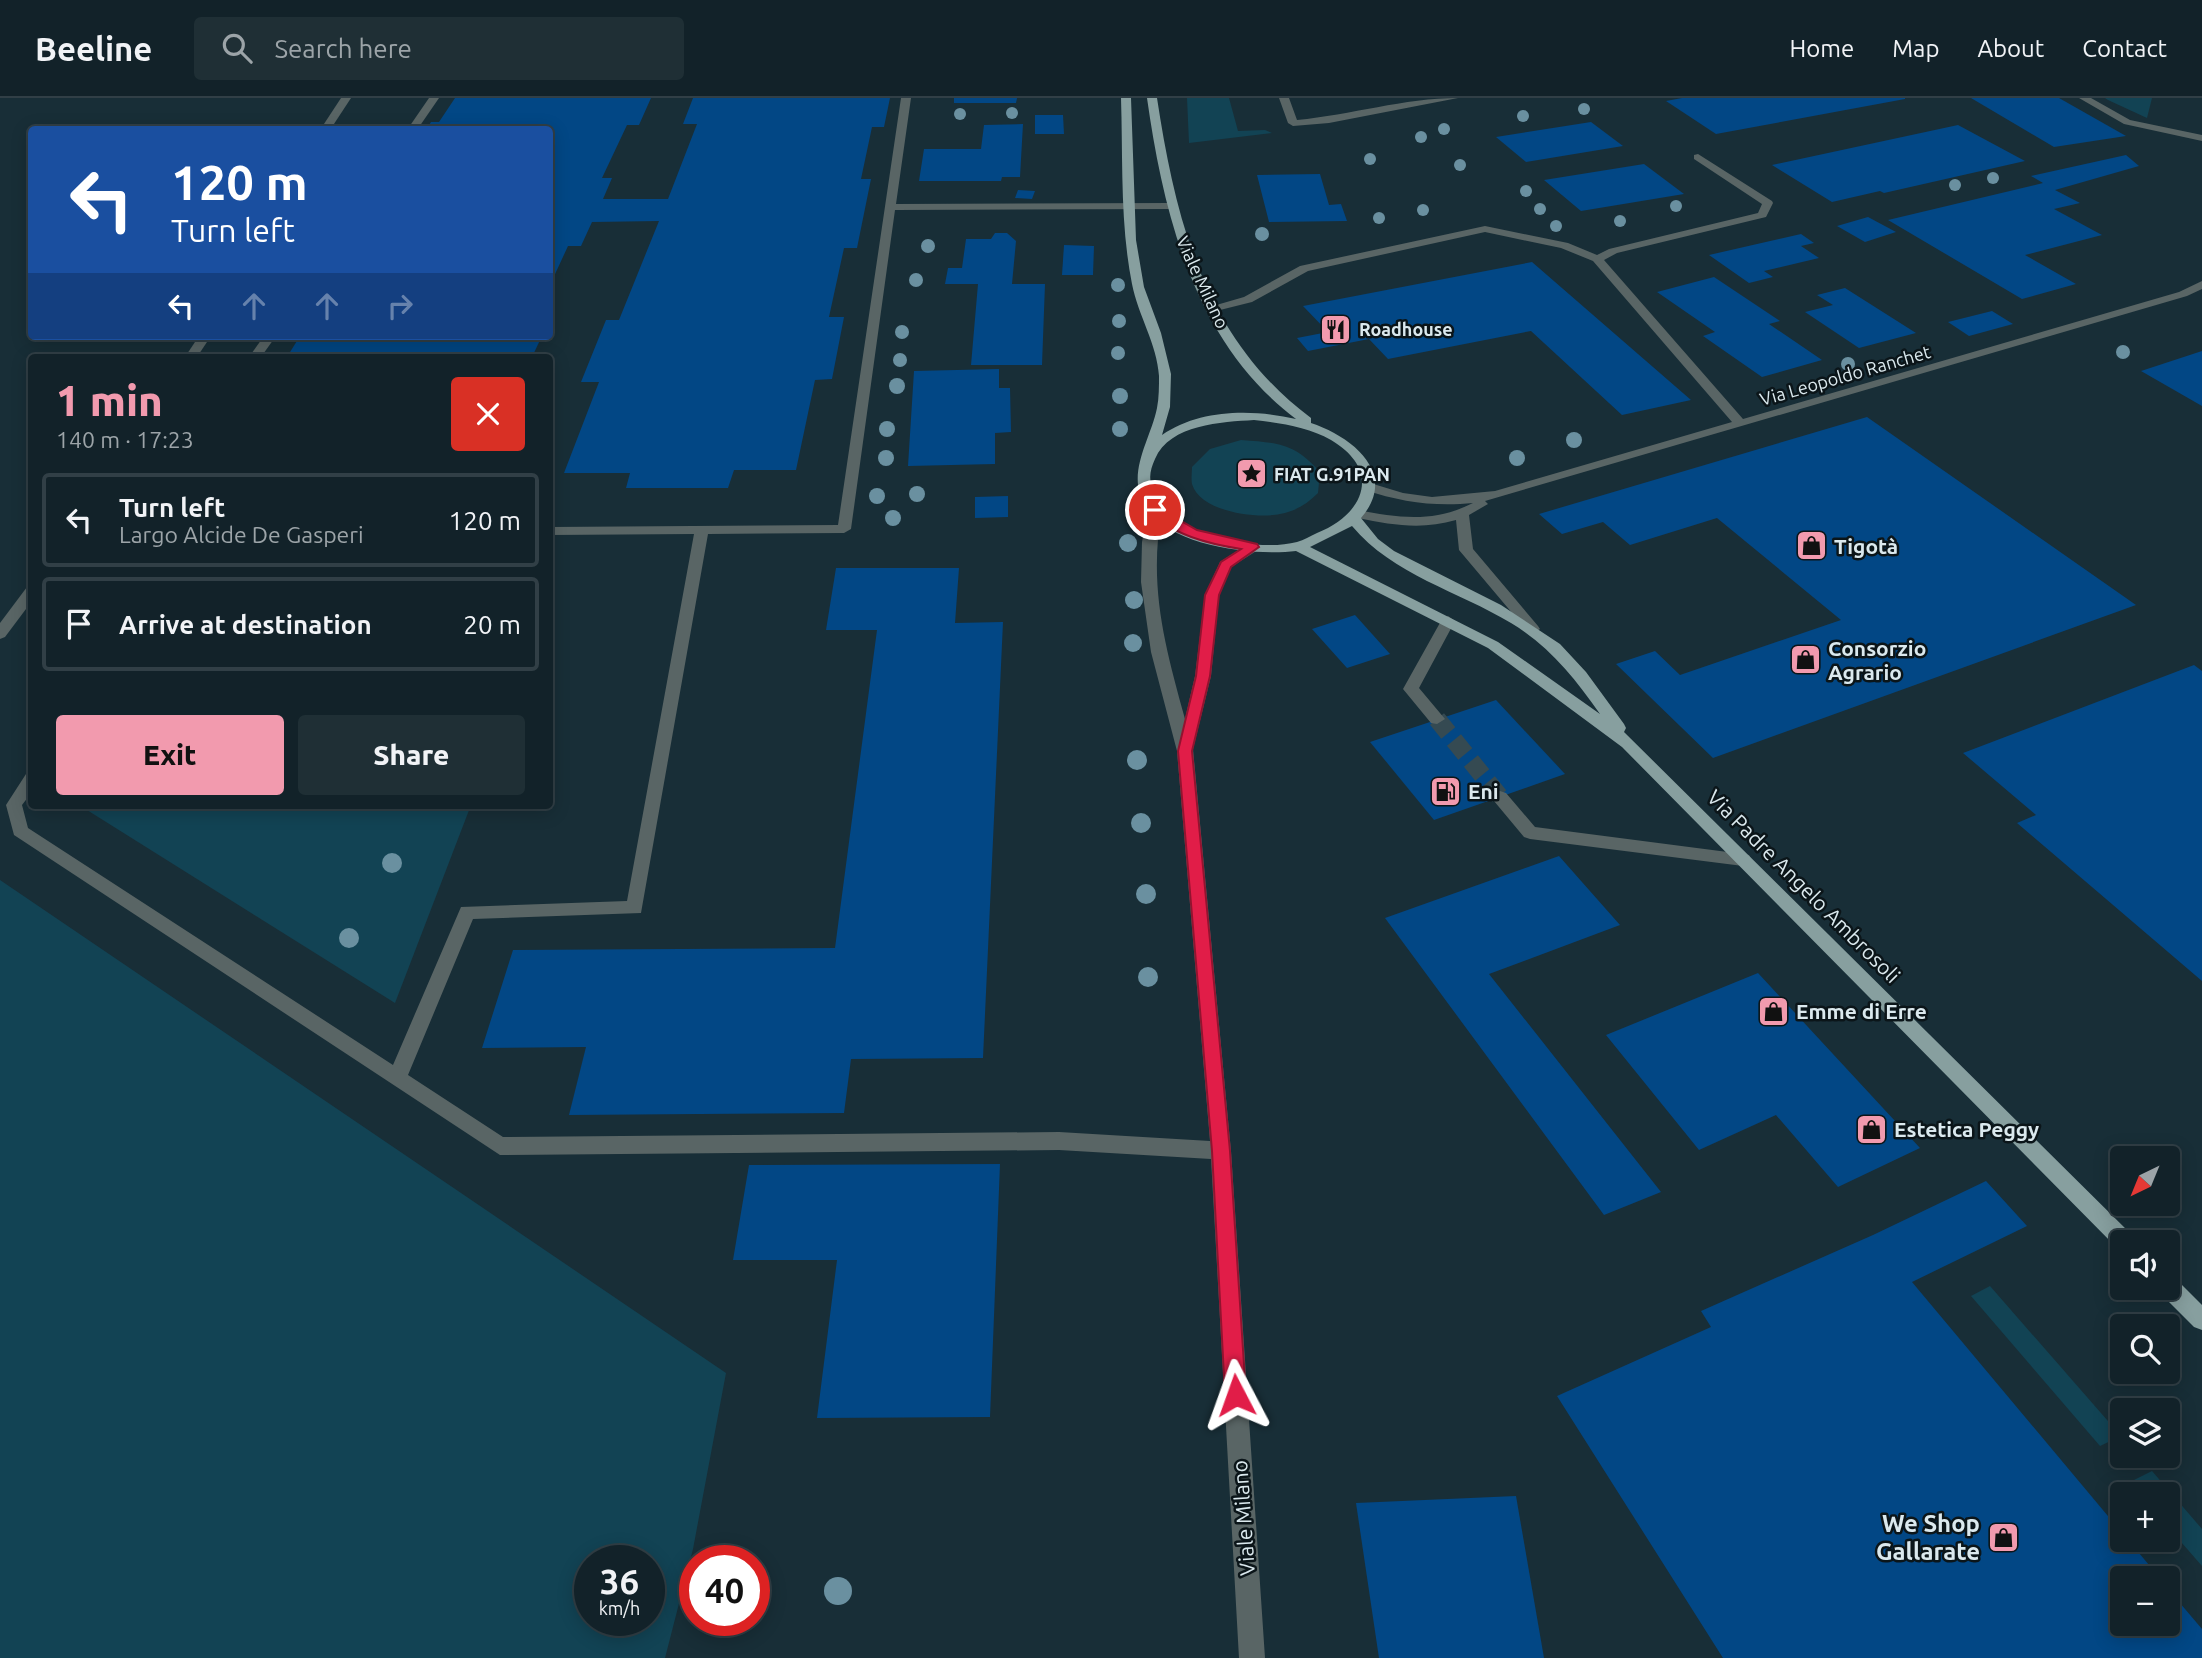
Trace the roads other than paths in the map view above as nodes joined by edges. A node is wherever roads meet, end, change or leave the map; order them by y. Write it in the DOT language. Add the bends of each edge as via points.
graph roads {
  1 [pos="345,98"];
  2 [pos="434,98"];
  3 [pos="906,98"];
  4 [pos="1126,98"];
  5 [pos="1152,98"];
  6 [pos="1284,98"];
  7 [pos="1453,98"];
  8 [pos="2084,98"];
  9 [pos="328,126"];
  10 [pos="415,126"];
  11 [pos="2202,138"];
  12 [pos="1698,158"];
  13 [pos="1130,206"];
  14 [pos="1172,206"];
  15 [pos="889,207"];
  16 [pos="1597,259"];
  17 [pos="2202,284"];
  18 [pos="1212,308"];
  19 [pos="1741,424"];
  20 [pos="1320,430"];
  21 [pos="1148,457"];
  22 [pos="1370,487"];
  23 [pos="1497,495"];
  24 [pos="1155,510"];
  25 [pos="1462,514"];
  26 [pos="1356,516"];
  27 [pos="553,531"];
  28 [pos="702,531"];
  29 [pos="1298,546"];
  30 [pos="1252,547"];
  31 [pos="28,596"];
  32 [pos="1448,621"];
  33 [pos="1533,629"];
  34 [pos="0,635"];
  35 [pos="1437,719"];
  36 [pos="1628,743"];
  37 [pos="1185,751"];
  38 [pos="28,784"];
  39 [pos="1500,797"];
  40 [pos="1742,860"];
  41 [pos="397,1078"];
  42 [pos="1221,1151"];
  43 [pos="2113,1230"];
  44 [pos="2180,1298"];
  45 [pos="2202,1320"];
  46 [pos="1252,1658"];
  1 -- 9 [label="street"];
  2 -- 10 [label="street"];
  3 -- 15 [label="street"];
  4 -- 13 [label="main road"];
  5 -- 14 [label="main road, Viale Milano"];
  6 -- 7 [label="street" via="1293,123"];
  8 -- 11 [label="street" via="2127,122"];
  12 -- 16 [label="street" via="1768,203 1762,215 1613,251"];
  13 -- 14 [label="street"];
  13 -- 15 [label="street"];
  13 -- 21 [label="main road" via="1138,287 1165,374 1164,407"];
  14 -- 18 [label="main road, Viale Milano"];
  15 -- 28 [label="street" via="844,529"];
  16 -- 18 [label="street" via="1540,239 1485,229 1304,268 1248,300"];
  16 -- 19 [label="street"];
  17 -- 19 [label="street, Via Leopoldo Ranchet" via="2183,294"];
  18 -- 20 [label="main road, Viale Milano" via="1248,368 1272,395"];
  19 -- 23 [label="street, Via Leopoldo Ranchet"];
  20 -- 21 [label="main road" via="1288,420 1219,418 1164,439"];
  20 -- 22 [label="main road" via="1347,446 1364,465"];
  21 -- 24 [label="main road" via="1143,477"];
  22 -- 23 [label="street" via="1433,503"];
  22 -- 26 [label="main road"];
  23 -- 25 [label="street"];
  24 -- 30 [label="main road" via="1192,533"];
  24 -- 37 [label="street, Viale Milano" via="1148,582 1159,652"];
  25 -- 26 [label="street" via="1432,524"];
  25 -- 33 [label="street, Via Padre Angelo Ambrosoli" via="1466,550"];
  26 -- 29 [label="main road" via="1334,532"];
  26 -- 33 [label="main road, Via Padre Angelo Ambrosoli" via="1373,542 1390,554"];
  27 -- 28 [label="street"];
  28 -- 41 [label="street" via="635,908 467,912"];
  29 -- 30 [label="main road"];
  29 -- 32 [label="main road, Via Padre Angelo Ambrosoli"];
  30 -- 37 [label="street, Viale Milano" via="1225,565 1212,595 1203,676"];
  31 -- 34 [label="street"];
  32 -- 35 [label="street" via="1411,689"];
  32 -- 36 [label="main road, Via Padre Angelo Ambrosoli" via="1524,664"];
  33 -- 36 [label="main road, Via Padre Angelo Ambrosoli" via="1579,674"];
  36 -- 40 [label="main road, Via Padre Angelo Ambrosoli"];
  37 -- 42 [label="street, Viale Milano"];
  38 -- 41 [label="street" via="13,805 20,831"];
  39 -- 40 [label="street" via="1530,833"];
  40 -- 43 [label="main road, Via Padre Angelo Ambrosoli"];
  41 -- 42 [label="street" via="500,1146 1059,1141"];
  42 -- 46 [label="street, Viale Milano"];
  44 -- 45 [label="main road"];
}
